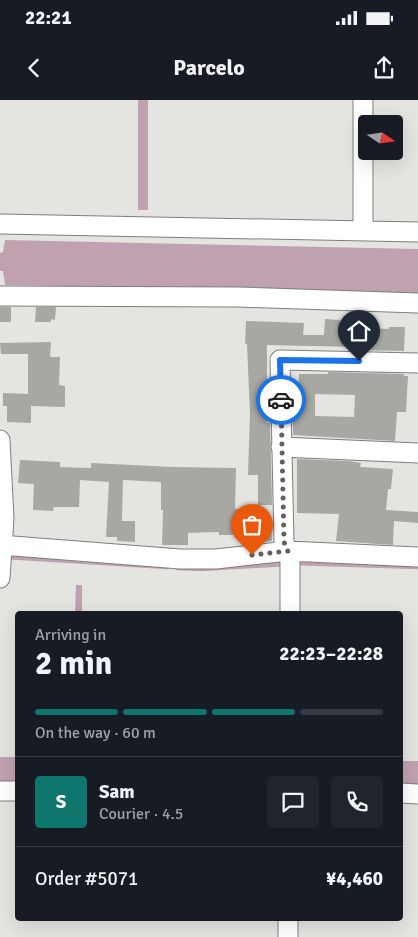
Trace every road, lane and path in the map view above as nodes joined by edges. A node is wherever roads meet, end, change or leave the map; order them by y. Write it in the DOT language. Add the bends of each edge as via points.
graph roads {
  1 [pos="363,100"];
  2 [pos="0,224"];
  3 [pos="363,231"];
  4 [pos="418,232"];
  5 [pos="0,296"];
  6 [pos="418,303"];
  7 [pos="418,362"];
  8 [pos="0,440"];
  9 [pos="281,447"];
  10 [pos="418,453"];
  11 [pos="2,556"];
  12 [pos="418,557"];
  13 [pos="289,559"];
  14 [pos="290,611"];
  15 [pos="0,791"];
  16 [pos="15,791"];
  17 [pos="403,794"];
  18 [pos="418,794"];
  19 [pos="288,921"];
  20 [pos="288,937"];
  1 -- 3 [label="street"];
  2 -- 3 [label="street"];
  3 -- 4 [label="street"];
  5 -- 6 [label="street" via="237,297"];
  7 -- 9 [label="street" via="280,360"];
  8 -- 11 [label="street" via="4,518"];
  9 -- 10 [label="street"];
  9 -- 13 [label="street" via="284,542"];
  11 -- 13 [label="street"];
  12 -- 13 [label="street"];
  13 -- 14 [label="street"];
  15 -- 16 [label="street"];
  17 -- 18 [label="street"];
  19 -- 20 [label="street"];
}
